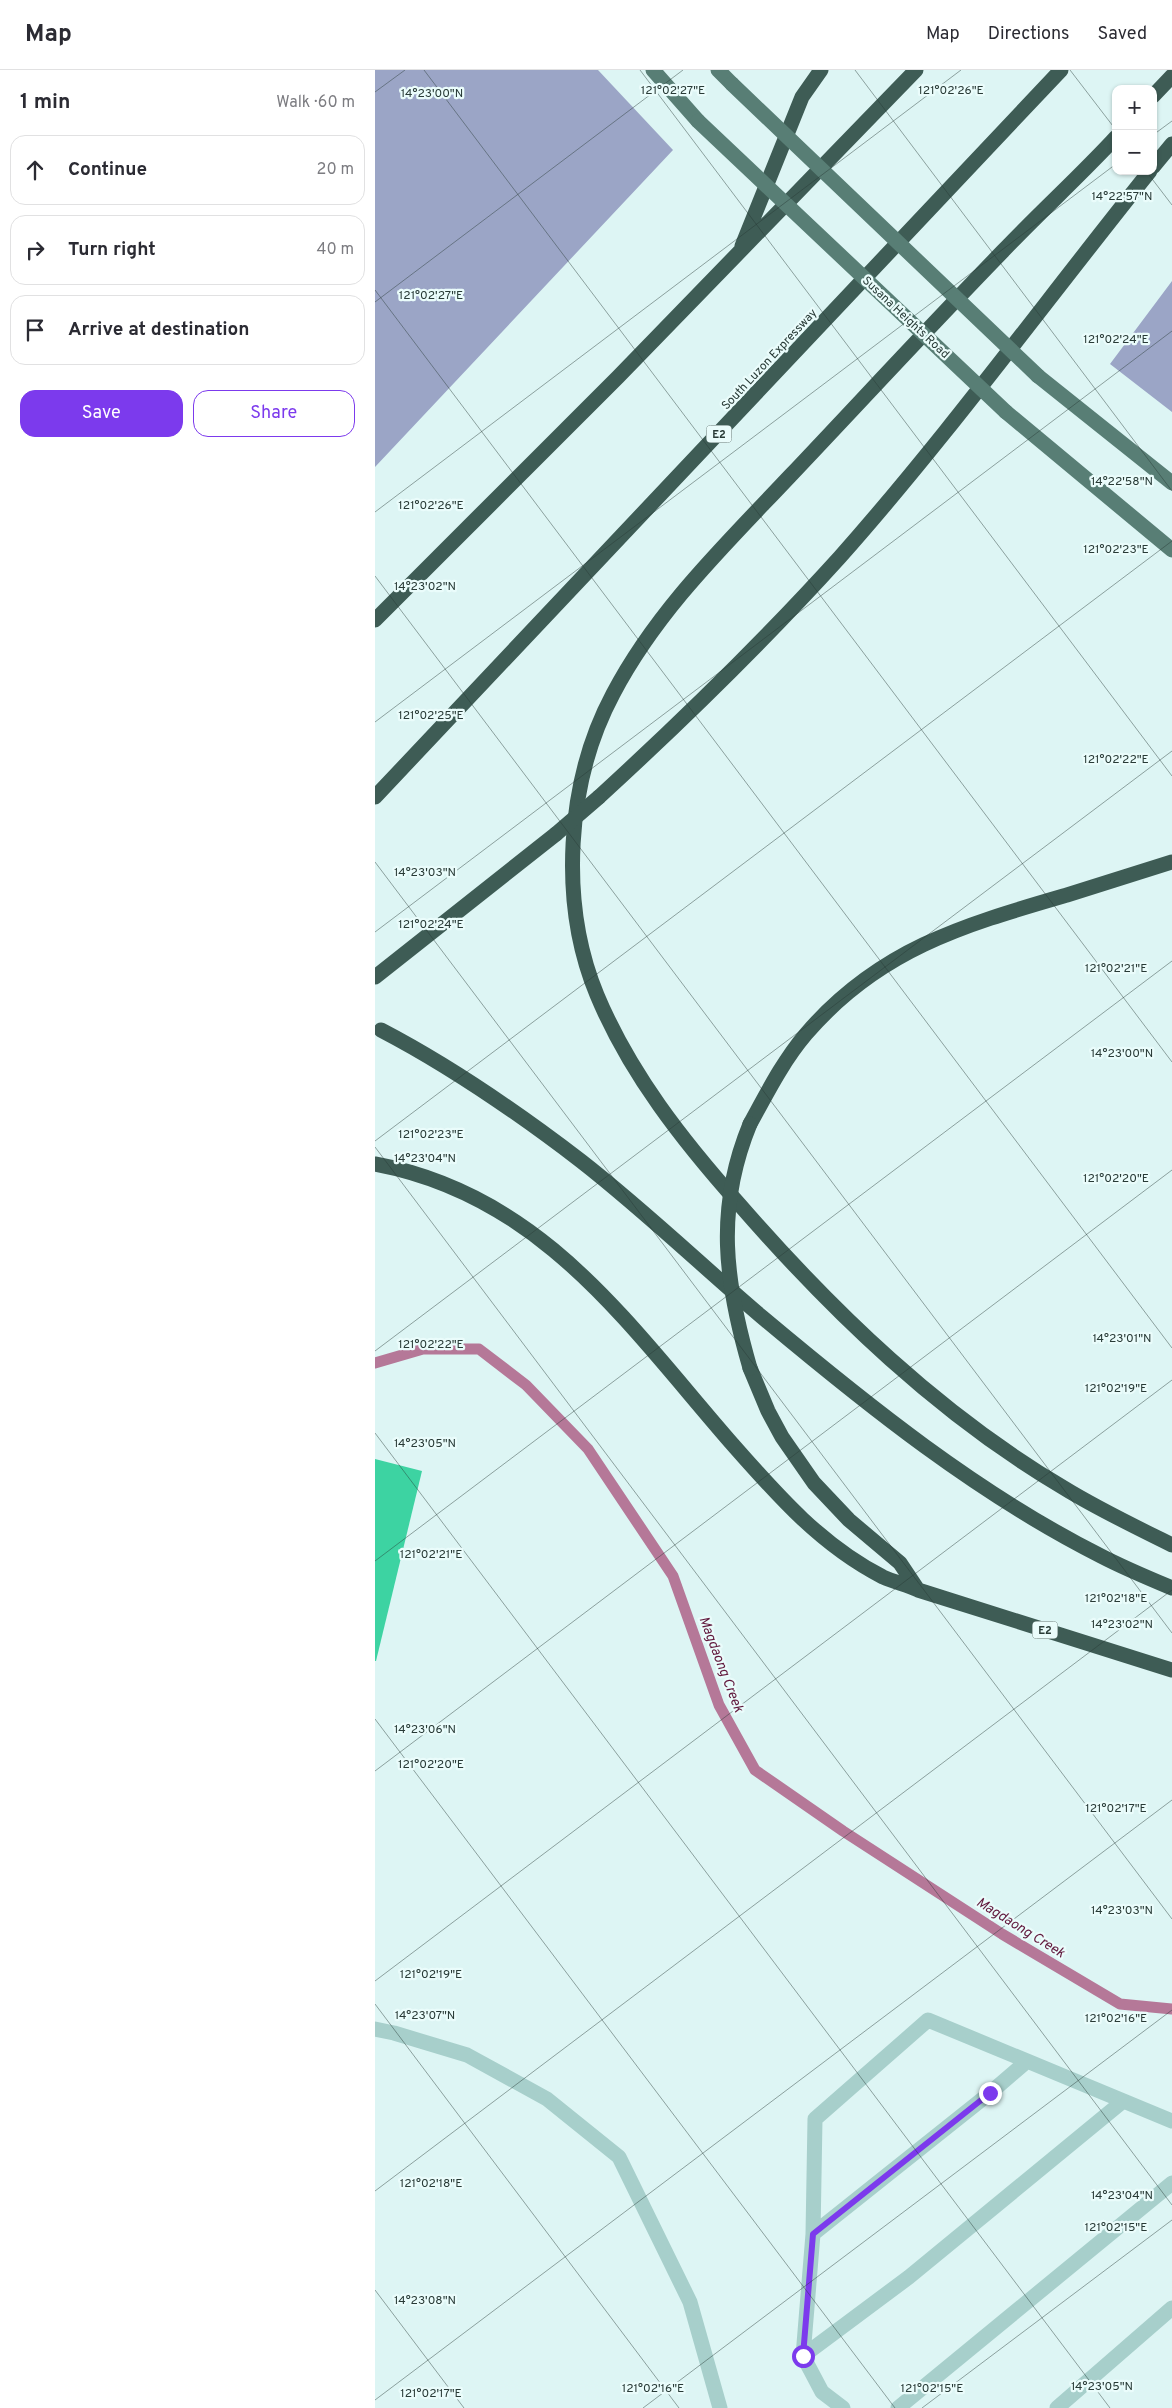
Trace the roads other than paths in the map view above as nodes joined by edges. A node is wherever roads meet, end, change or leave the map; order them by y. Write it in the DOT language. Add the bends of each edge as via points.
graph roads {
  1 [pos="653,70"];
  2 [pos="718,70"];
  3 [pos="821,70"];
  4 [pos="916,70"];
  5 [pos="1061,70"];
  6 [pos="1172,76"];
  7 [pos="1157,92"];
  8 [pos="1112,141"];
  9 [pos="1172,144"];
  10 [pos="1157,162"];
  11 [pos="1147,175"];
  12 [pos="739,253"];
  13 [pos="1172,483"];
  14 [pos="1172,550"];
  15 [pos="375,620"];
  16 [pos="375,797"];
  17 [pos="1172,862"];
  18 [pos="375,977"];
  19 [pos="381,1030"];
  20 [pos="375,1164"];
  21 [pos="1172,1545"];
  22 [pos="1172,1588"];
  23 [pos="918,1590"];
  24 [pos="1172,1670"];
  25 [pos="375,2030"];
  26 [pos="1026,2062"];
  27 [pos="1122,2102"];
  28 [pos="1172,2121"];
  29 [pos="1172,2183"];
  30 [pos="813,2234"];
  31 [pos="1172,2308"];
  32 [pos="803,2356"];
  33 [pos="720,2408"];
  34 [pos="843,2408"];
  35 [pos="898,2408"];
  36 [pos="1057,2408"];
  1 -- 14 [label="main road, Susana Heights Road, bridge" via="698,121 1006,412"];
  2 -- 13 [label="main road, bridge" via="1038,376"];
  3 -- 12 [label="highway" via="803,97"];
  4 -- 12 [label="highway"];
  5 -- 16 [label="highway, South Luzon Expressway / E2"];
  6 -- 7 [label="highway"];
  8 -- 21 [label="highway" via="894,365 689,583 656,623 611,697 591,749 573,832 572,863 582,946 596,993 638,1074 696,1156 861,1332 957,1414 1063,1488"];
  9 -- 10 [label="highway"];
  11 -- 18 [label="highway, bridge" via="939,438 840,556 703,701 556,834"];
  12 -- 15 [label="highway"];
  17 -- 23 [label="highway, bridge" via="945,933 894,959 850,991 805,1035 750,1124 734,1170 727,1235 735,1313 750,1368 768,1411 803,1468 831,1503 900,1563"];
  19 -- 22 [label="highway" via="435,1058 582,1162 764,1318 968,1477 1100,1556"];
  20 -- 23 [label="highway" via="404,1169 470,1193 499,1209 554,1249 606,1299 792,1510 830,1544 884,1577"];
  23 -- 24 [label="highway, E2"];
  25 -- 33 [label="street" via="467,2055 547,2099 619,2157 690,2302"];
  26 -- 27 [label="street"];
  26 -- 30 [label="street"];
  26 -- 30 [label="street" via="928,2020 815,2119"];
  27 -- 28 [label="street"];
  27 -- 32 [label="street" via="909,2277"];
  29 -- 35 [label="street"];
  30 -- 32 [label="street"];
  31 -- 36 [label="street"];
  32 -- 34 [label="street" via="822,2392"];
}
